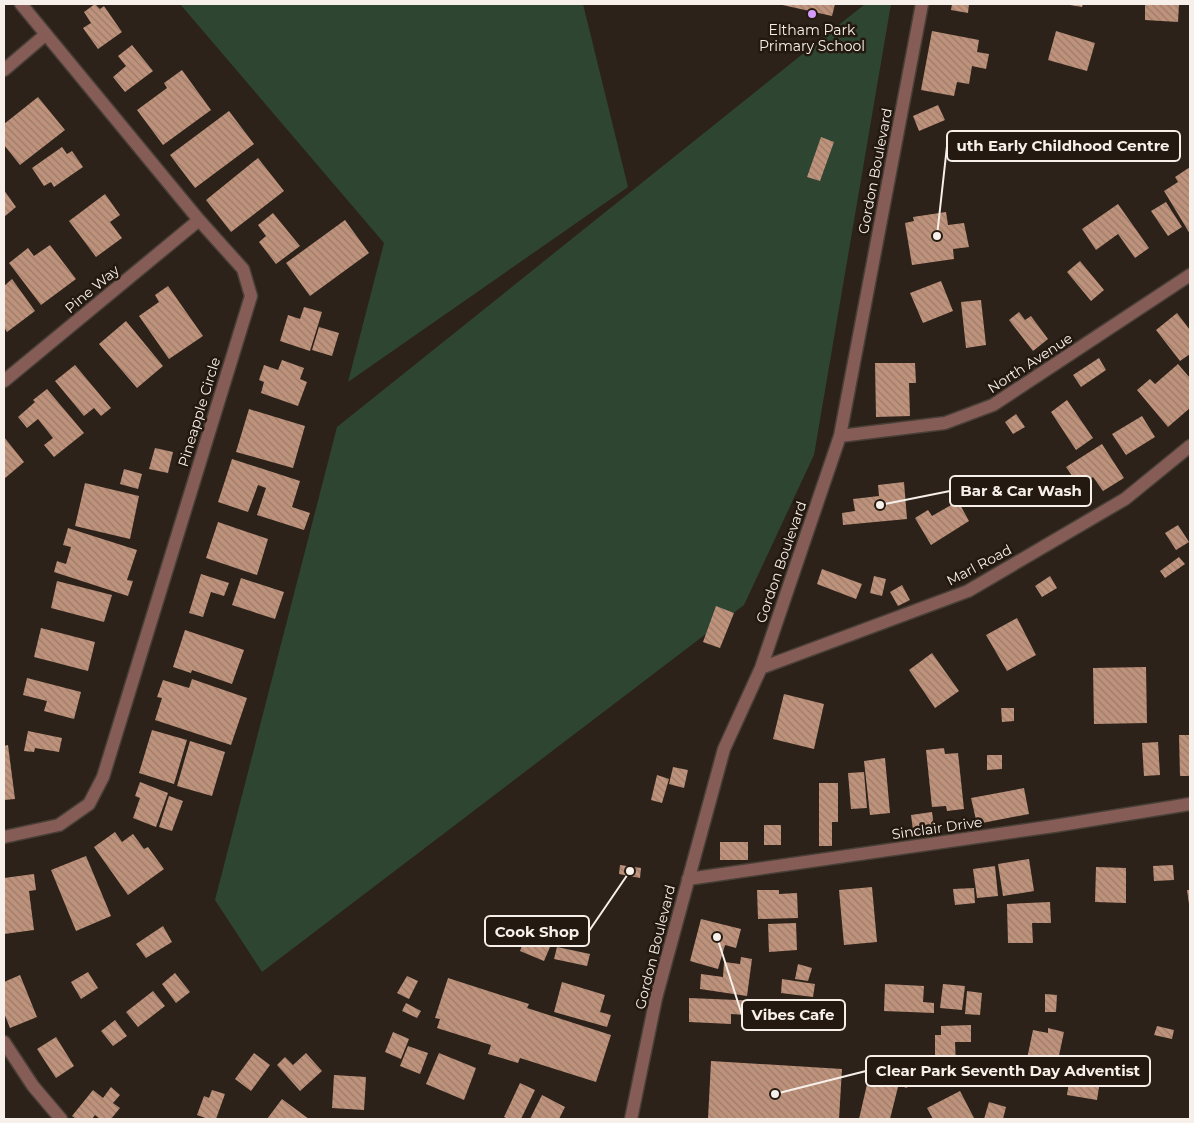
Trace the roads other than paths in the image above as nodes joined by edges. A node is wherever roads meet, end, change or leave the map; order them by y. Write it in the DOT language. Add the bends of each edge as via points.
graph roads {
  1 [pos="21,4"];
  2 [pos="922,4"];
  3 [pos="46,35"];
  4 [pos="4,70"];
  5 [pos="199,220"];
  6 [pos="1190,275"];
  7 [pos="4,381"];
  8 [pos="840,436"];
  9 [pos="1190,446"];
  10 [pos="761,668"];
  11 [pos="1190,804"];
  12 [pos="4,837"];
  13 [pos="688,879"];
  14 [pos="4,1042"];
  15 [pos="61,1119"];
  16 [pos="631,1119"];
  1 -- 3 [label="street, Pineapple Circle"];
  2 -- 8 [label="street, Gordon Boulevard"];
  3 -- 4 [label="street"];
  3 -- 5 [label="street, Pineapple Circle"];
  5 -- 7 [label="street, Pine Way"];
  5 -- 12 [label="street, Pineapple Circle" via="243,269 251,296 103,777 89,804 59,825"];
  6 -- 8 [label="street, North Avenue" via="994,405 945,423"];
  8 -- 10 [label="street, Gordon Boulevard"];
  9 -- 10 [label="street, Marl Road" via="1125,499 968,591"];
  10 -- 13 [label="street, Gordon Boulevard" via="724,749"];
  11 -- 13 [label="street, Sinclair Drive"];
  13 -- 16 [label="street, Gordon Boulevard" via="656,998"];
  14 -- 15 [label="street" via="33,1086"];
}
